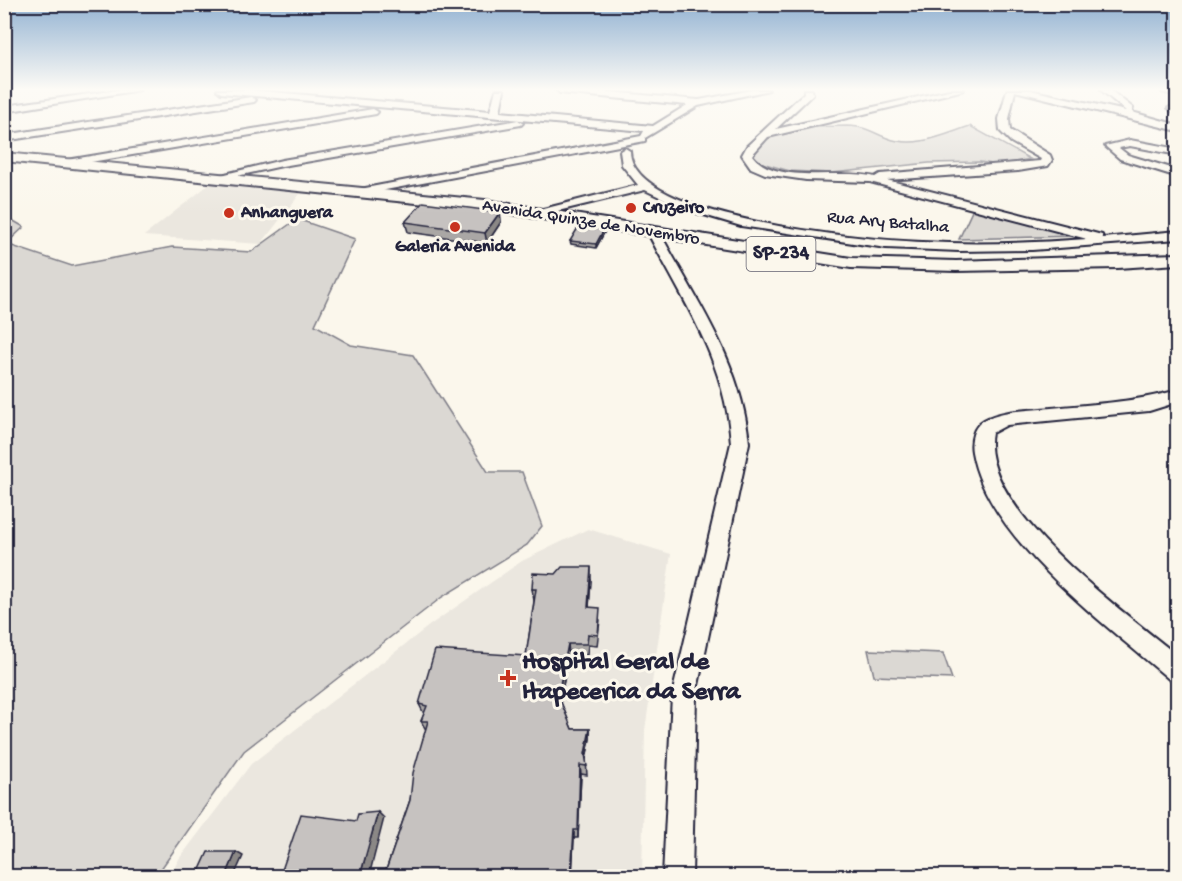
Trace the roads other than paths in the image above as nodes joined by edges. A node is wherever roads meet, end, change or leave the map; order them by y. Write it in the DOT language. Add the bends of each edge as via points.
graph roads {
  1 [pos="48,131"];
  2 [pos="259,131"];
  3 [pos="470,131"];
  4 [pos="651,131"];
  5 [pos="766,131"];
  6 [pos="779,131"];
  7 [pos="1005,131"];
  8 [pos="761,136"];
  9 [pos="4,138"];
  10 [pos="641,139"];
  11 [pos="587,149"];
  12 [pos="625,151"];
  13 [pos="1178,152"];
  14 [pos="4,157"];
  15 [pos="61,164"];
  16 [pos="1178,174"];
  17 [pos="219,177"];
  18 [pos="870,178"];
  19 [pos="407,185"];
  20 [pos="646,186"];
  21 [pos="364,191"];
  22 [pos="389,195"];
  23 [pos="533,213"];
  24 [pos="654,233"];
  25 [pos="1178,235"];
  26 [pos="1111,242"];
  27 [pos="1178,259"];
  28 [pos="1178,396"];
  29 [pos="1178,672"];
  30 [pos="678,876"];
  1 -- 9 [label="street"];
  2 -- 15 [label="street"];
  3 -- 17 [label="street"];
  4 -- 10 [label="street"];
  5 -- 8 [label="street"];
  6 -- 8 [label="street"];
  7 -- 18 [label="street" via="1046,157 1044,164"];
  8 -- 18 [label="street" via="747,155 765,171 806,177"];
  10 -- 11 [label="street"];
  10 -- 12 [label="street"];
  11 -- 12 [label="street"];
  11 -- 19 [label="street"];
  12 -- 20 [label="street, Rua Ary Batalha" via="626,165"];
  13 -- 16 [label="street" via="1130,143 1110,146 1124,157"];
  14 -- 15 [label="main road, Avenida Quinze de Novembro / SP-234"];
  15 -- 17 [label="main road, Avenida Quinze de Novembro / SP-234"];
  17 -- 21 [label="main road, Avenida Quinze de Novembro / SP-234"];
  18 -- 26 [label="street"];
  19 -- 21 [label="street"];
  19 -- 22 [label="street"];
  20 -- 23 [label="street"];
  20 -- 26 [label="street, Rua Ary Batalha" via="686,205 750,225 885,244 978,247"];
  21 -- 22 [label="main road, Avenida Quinze de Novembro / SP-234"];
  22 -- 23 [label="main road, Avenida Quinze de Novembro / SP-234"];
  23 -- 24 [label="main road, Avenida Quinze de Novembro / SP-234"];
  24 -- 27 [label="main road, Avenida Quinze de Novembro / SP-234" via="851,263 926,266"];
  24 -- 30 [label="street" via="723,363 740,419 740,443 684,694"];
  25 -- 26 [label="street, Rua Ary Batalha"];
  28 -- 29 [label="street" via="1149,405 1006,419 983,431 980,445 983,462 997,490 1051,563"];
}
